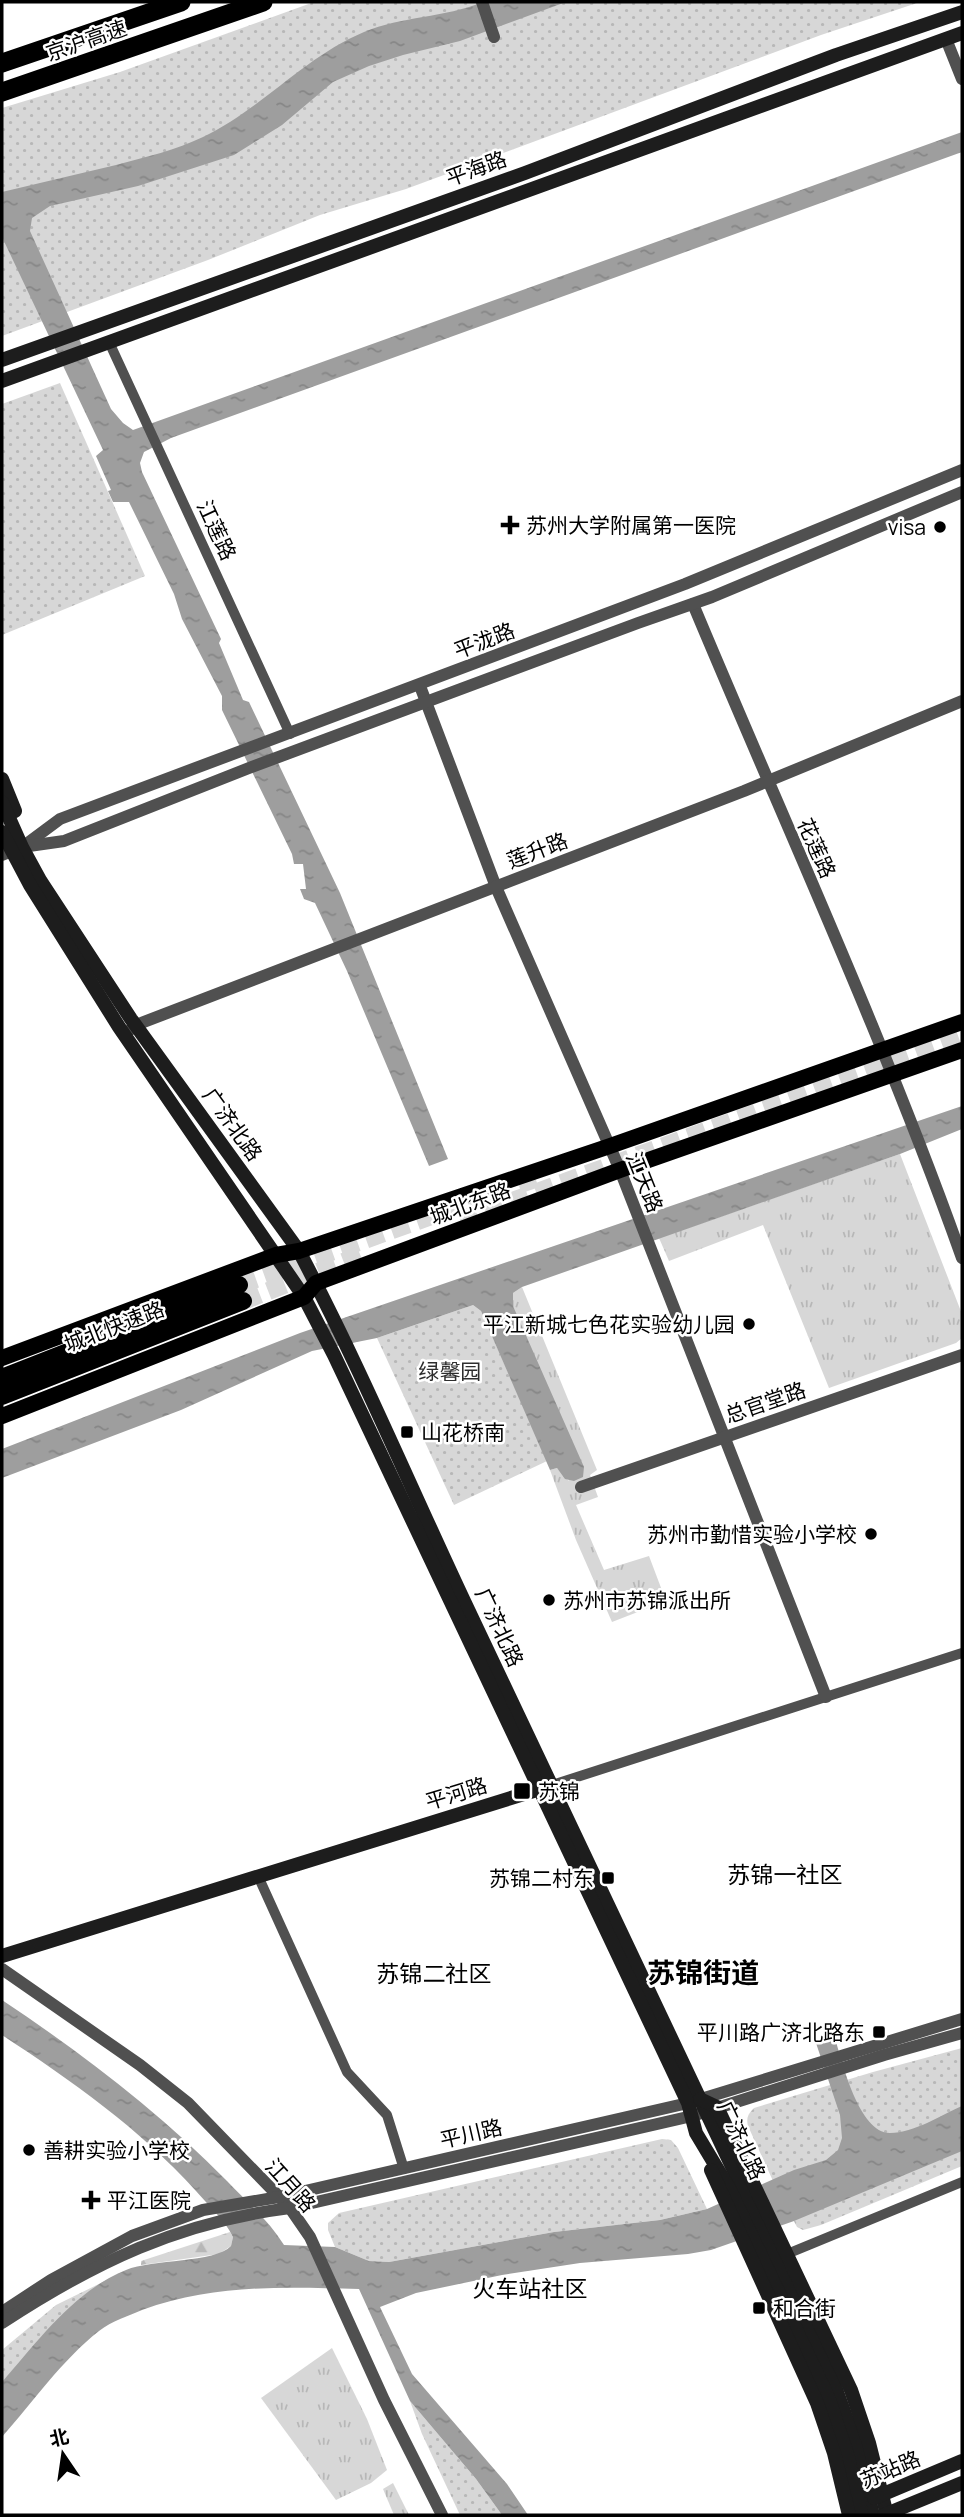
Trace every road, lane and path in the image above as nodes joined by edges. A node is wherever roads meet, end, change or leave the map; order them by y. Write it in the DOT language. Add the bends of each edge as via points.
graph roads {
  1 [pos="181,2"];
  2 [pos="263,2"];
  3 [pos="482,2"];
  4 [pos="962,12"];
  5 [pos="962,33"];
  6 [pos="494,37"];
  7 [pos="946,39"];
  8 [pos="2,63"];
  9 [pos="962,79"];
  10 [pos="2,92"];
  11 [pos="109,342"];
  12 [pos="2,360"];
  13 [pos="2,380"];
  14 [pos="962,470"];
  15 [pos="962,492"];
  16 [pos="693,604"];
  17 [pos="420,685"];
  18 [pos="962,701"];
  19 [pos="426,702"];
  20 [pos="290,734"];
  21 [pos="2,779"];
  22 [pos="766,780"];
  23 [pos="2,802"];
  24 [pos="2,832"];
  25 [pos="9,849"];
  26 [pos="496,887"];
  27 [pos="962,1022"];
  28 [pos="130,1030"];
  29 [pos="884,1050"];
  30 [pos="962,1050"];
  31 [pos="892,1074"];
  32 [pos="610,1146"];
  33 [pos="620,1170"];
  34 [pos="299,1251"];
  35 [pos="276,1255"];
  36 [pos="962,1258"];
  37 [pos="316,1283"];
  38 [pos="304,1297"];
  39 [pos="962,1355"];
  40 [pos="2,1358"];
  41 [pos="2,1378"];
  42 [pos="2,1396"];
  43 [pos="2,1416"];
  44 [pos="723,1437"];
  45 [pos="581,1487"];
  46 [pos="962,1653"];
  47 [pos="827,1697"];
  48 [pos="546,1787"];
  49 [pos="258,1876"];
  50 [pos="2,1956"];
  51 [pos="2,1969"];
  52 [pos="962,2019"];
  53 [pos="962,2033"];
  54 [pos="849,2059"];
  55 [pos="818,2069"];
  56 [pos="701,2107"];
  57 [pos="404,2169"];
  58 [pos="962,2182"];
  59 [pos="734,2185"];
  60 [pos="279,2197"];
  61 [pos="290,2208"];
  62 [pos="759,2238"];
  63 [pos="787,2254"];
  64 [pos="784,2291"];
  65 [pos="2,2312"];
  66 [pos="2,2323"];
  67 [pos="962,2461"];
  68 [pos="962,2483"];
  69 [pos="882,2495"];
  70 [pos="848,2514"];
  71 [pos="442,2515"];
  72 [pos="873,2515"];
  73 [pos="886,2515"];
  1 -- 8 [label="highway, 京沪高速"];
  2 -- 10 [label="highway, 京沪高速"];
  3 -- 6 [label="street"];
  4 -- 12 [label="main road, 平海路"];
  5 -- 7 [label="main road, 平海路"];
  7 -- 9 [label="street"];
  7 -- 11 [label="main road, 平海路"];
  11 -- 13 [label="main road, 平海路"];
  11 -- 20 [label="street, 江莲路"];
  14 -- 17 [label="street, 平泷路" via="685,584"];
  15 -- 16 [label="street, 平泷路"];
  16 -- 19 [label="street, 平泷路"];
  16 -- 22 [label="street, 花莲路"];
  17 -- 19 [label="street, 江天路"];
  17 -- 20 [label="street, 平泷路"];
  18 -- 22 [label="street, 莲升路"];
  19 -- 25 [label="street, 平泷路" via="64,841"];
  19 -- 26 [label="street, 江天路"];
  20 -- 25 [label="street, 平泷路" via="60,819"];
  21 -- 25 [label="main road" via="14,806"];
  22 -- 26 [label="street, 莲升路"];
  22 -- 29 [label="street, 花莲路"];
  23 -- 25 [label="main road, 广济北路"];
  24 -- 25 [label="main road, 广济北路"];
  25 -- 28 [label="main road, 广济北路"];
  26 -- 28 [label="street, 莲升路"];
  26 -- 32 [label="street, 江天路"];
  27 -- 29 [label="main road, 城北东路"];
  28 -- 34 [label="main road, 广济北路"];
  28 -- 35 [label="main road, 广济北路"];
  29 -- 31 [label="street, 花莲路"];
  29 -- 32 [label="main road, 城北东路"];
  30 -- 31 [label="main road, 城北东路"];
  31 -- 33 [label="main road, 城北东路"];
  31 -- 36 [label="street, 花莲路"];
  32 -- 33 [label="street, 江天路"];
  32 -- 34 [label="main road, 城北东路"];
  33 -- 37 [label="main road, 城北东路"];
  33 -- 44 [label="street, 江天路"];
  34 -- 35 [label="main road, 城北东路"];
  34 -- 37 [label="main road, 广济北路"];
  35 -- 38 [label="main road, 广济北路"];
  35 -- 40 [label="main road, 城北东路"];
  37 -- 38 [label="main road, 城北东路"];
  37 -- 48 [label="main road, 广济北路"];
  38 -- 43 [label="main road, 城北东路"];
  38 -- 48 [label="main road, 广济北路"];
  39 -- 44 [label="street, 总官堂路"];
  41 -- 42 [label="highway, 城北快速路" via="241,1293"];
  44 -- 45 [label="street, 总官堂路"];
  44 -- 47 [label="street, 江天路"];
  46 -- 47 [label="street, 平河路"];
  47 -- 48 [label="street, 平河路"];
  48 -- 49 [label="main road, 平河路"];
  48 -- 56 [label="main road, 广济北路"];
  49 -- 50 [label="main road, 平河路"];
  49 -- 57 [label="street" via="347,2072 387,2115"];
  51 -- 60 [label="street, 江月路" via="188,2103"];
  52 -- 54 [label="street, 平川路"];
  53 -- 54 [label="street, 平川路"];
  54 -- 55 [label="street, 平川路"];
  55 -- 56 [label="street, 平川路"];
  55 -- 56 [label="street, 平川路"];
  56 -- 57 [label="street, 平川路"];
  56 -- 59 [label="main road, 广济北路"];
  56 -- 59 [label="main road, 广济北路" via="696,2133"];
  56 -- 61 [label="street, 平川路"];
  57 -- 60 [label="street, 平川路"];
  58 -- 63 [label="street"];
  59 -- 62 [label="main road, 广济北路"];
  59 -- 62 [label="main road"];
  60 -- 61 [label="street, 江月路"];
  60 -- 65 [label="street, 平川路" via="203,2210 132,2236"];
  61 -- 66 [label="street, 平川路" via="209,2223 158,2239 56,2288"];
  61 -- 71 [label="street, 江月路" via="310,2238"];
  62 -- 63 [label="main road"];
  62 -- 64 [label="main road, 广济北路"];
  62 -- 70 [label="main road" via="834,2453"];
  63 -- 69 [label="main road" via="850,2390"];
  64 -- 70 [label="main road, 广济北路" via="848,2457"];
  64 -- 72 [label="main road, 广济北路" via="843,2404"];
  67 -- 69 [label="main road, 苏站路"];
  68 -- 73 [label="main road, 苏站路"];
  69 -- 70 [label="main road, 苏站路"];
  69 -- 73 [label="main road"];
}
